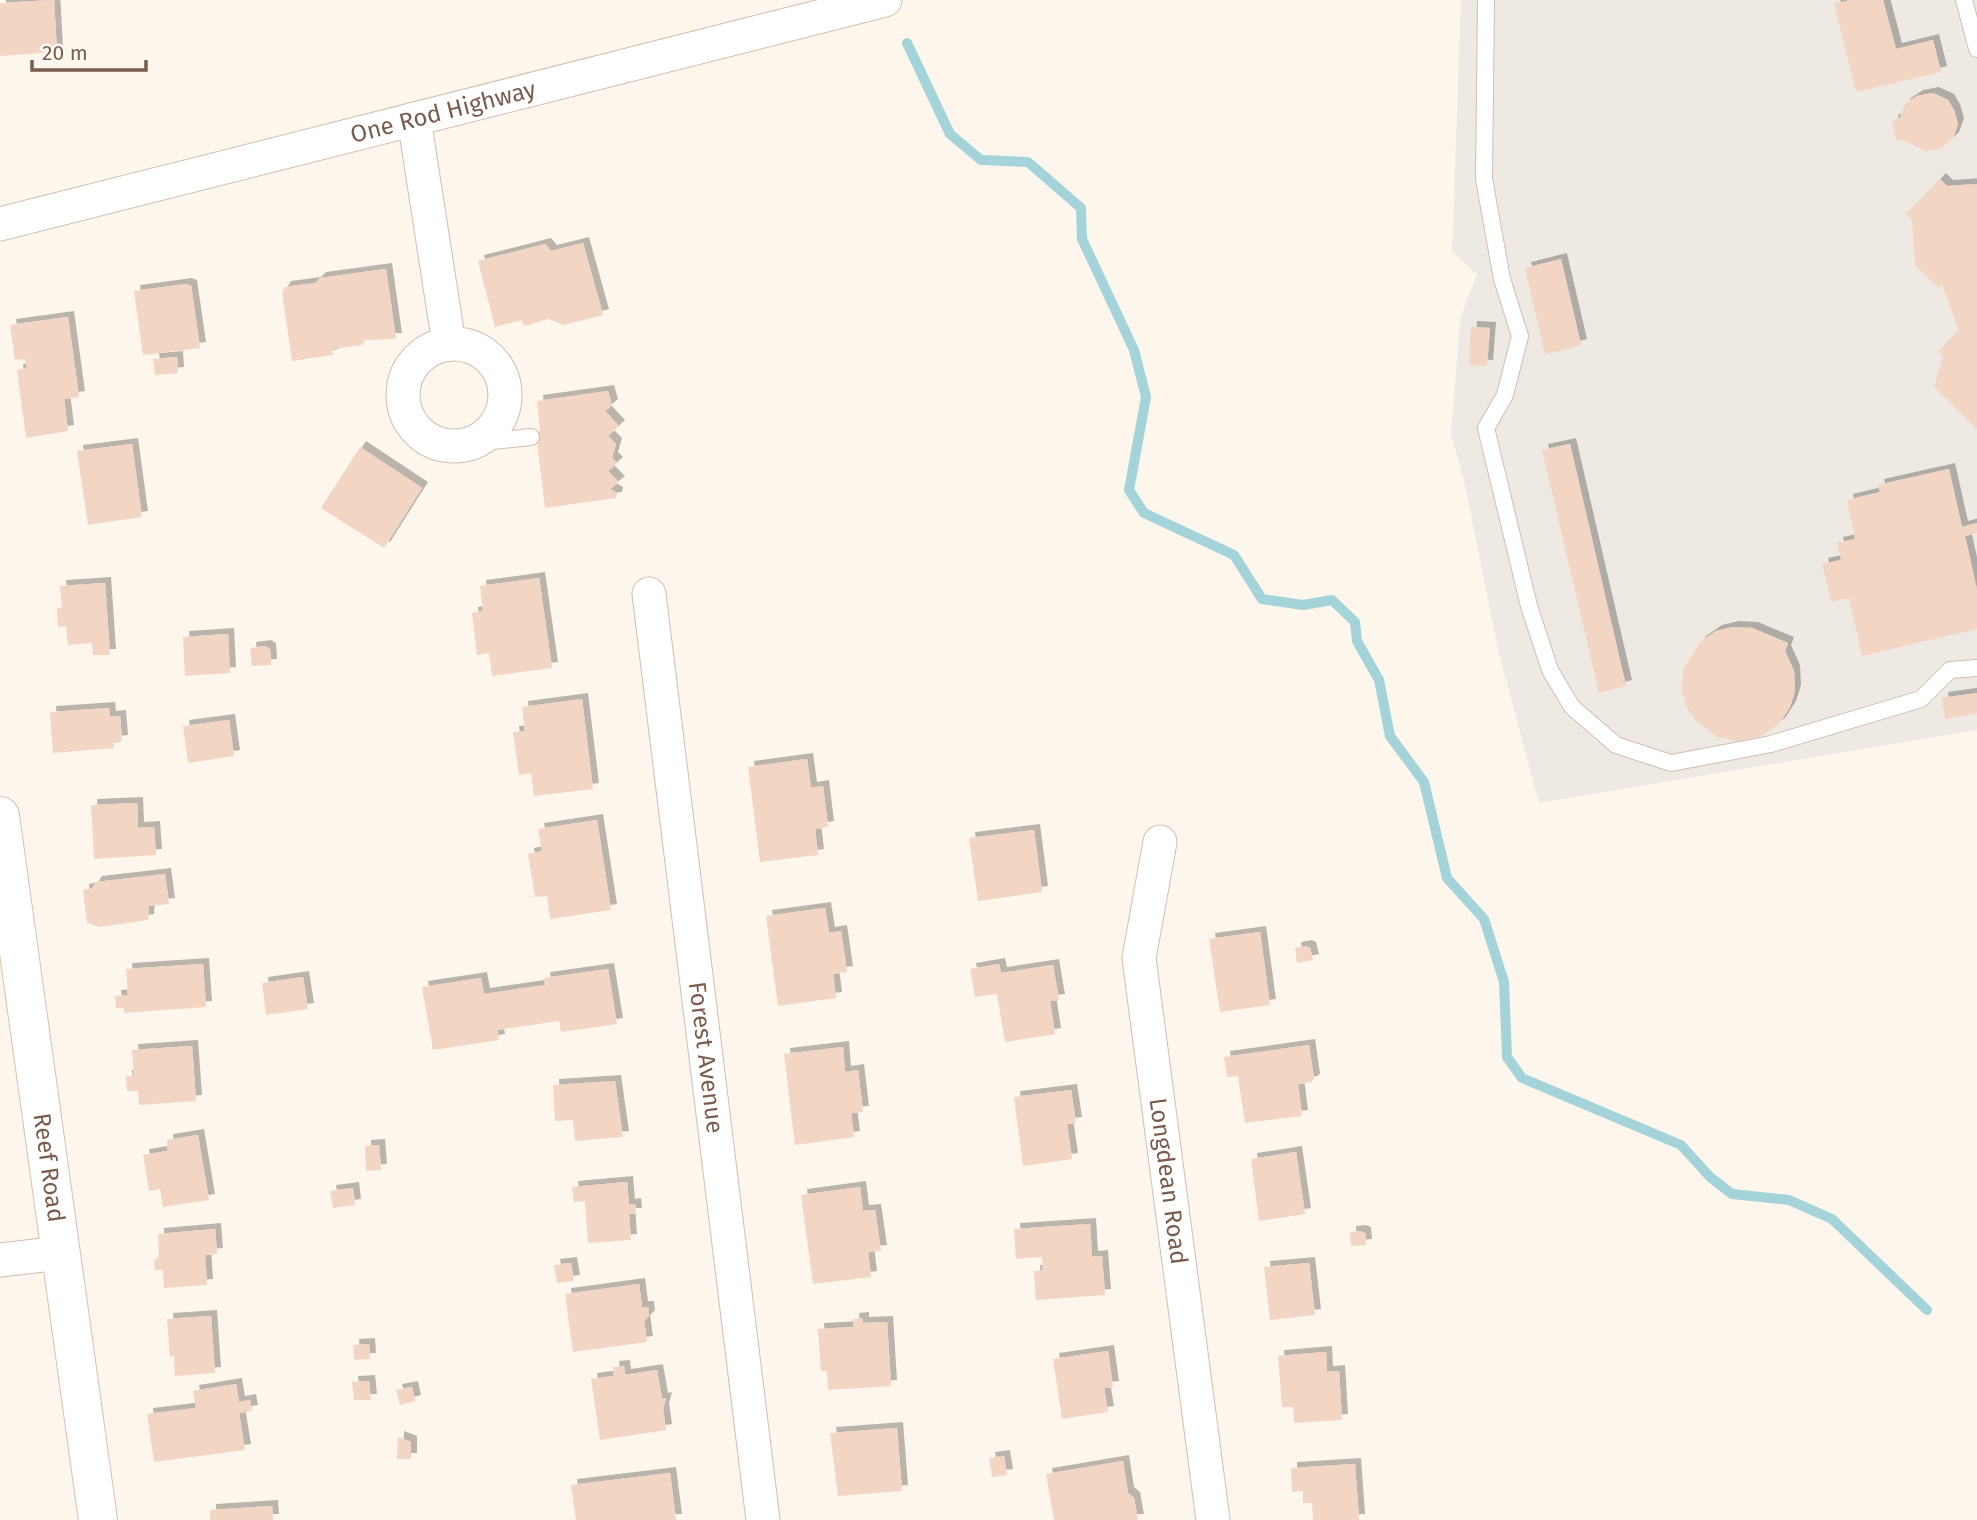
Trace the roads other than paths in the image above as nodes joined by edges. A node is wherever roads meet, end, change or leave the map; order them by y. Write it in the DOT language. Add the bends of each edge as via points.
graph roads {
  1 [pos="885,0"];
  2 [pos="1486,0"];
  3 [pos="1964,0"];
  4 [pos="1977,49"];
  5 [pos="414,119"];
  6 [pos="0,224"];
  7 [pos="449,344"];
  8 [pos="531,437"];
  9 [pos="472,443"];
  10 [pos="649,594"];
  11 [pos="1977,668"];
  12 [pos="0,816"];
  13 [pos="1160,842"];
  14 [pos="60,1253"];
  15 [pos="0,1260"];
  16 [pos="98,1520"];
  17 [pos="763,1520"];
  18 [pos="1213,1520"];
  1 -- 5 [label="street, One Rod Highway"];
  2 -- 11 [label="lane" via="1484,179 1502,279 1520,335 1504,395 1486,428 1529,606 1549,670 1572,706 1616,745 1671,763 1771,744 1921,699 1950,670"];
  3 -- 4 [label="lane"];
  5 -- 6 [label="street, One Rod Highway"];
  5 -- 7 [label="street"];
  7 -- 9 [label="street" via="482,352 502,379 505,395 496,425"];
  7 -- 9 [label="street" via="418,358 403,388 404,406 408,418 427,438 450,446"];
  8 -- 9 [label="lane"];
  10 -- 17 [label="street, Forest Avenue"];
  12 -- 14 [label="street, Reef Road"];
  13 -- 18 [label="street, Longdean Road" via="1139,958"];
  14 -- 15 [label="street"];
  14 -- 16 [label="street, Reef Road"];
}
